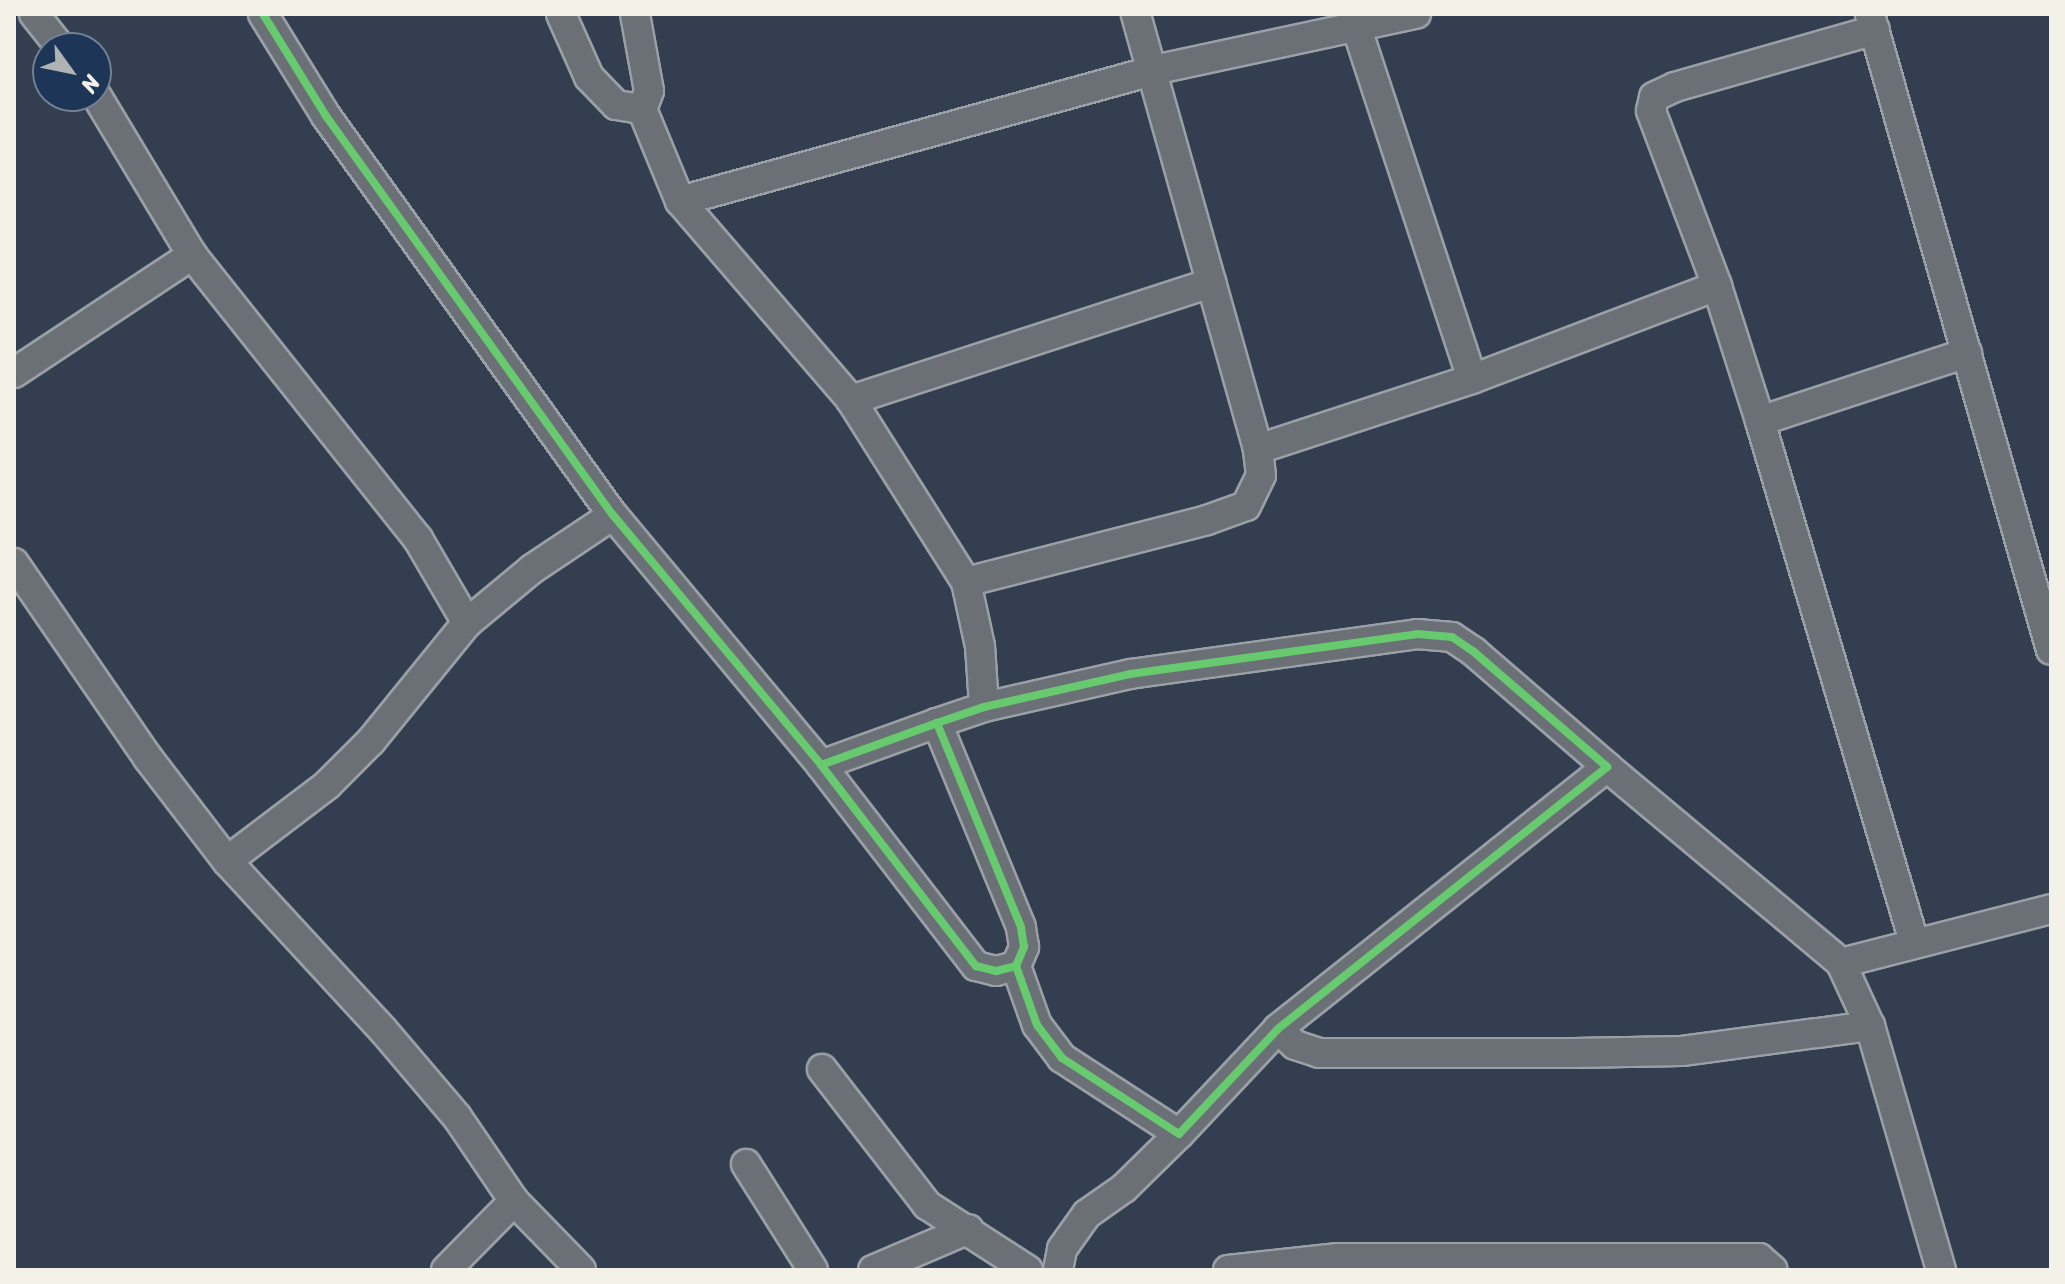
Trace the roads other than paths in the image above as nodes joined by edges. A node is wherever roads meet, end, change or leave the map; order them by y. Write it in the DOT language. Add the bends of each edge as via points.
graph roads {
  1 [pos="34,14"];
  2 [pos="263,14"];
  3 [pos="561,14"];
  4 [pos="635,14"];
  5 [pos="1136,14"];
  6 [pos="1416,14"];
  7 [pos="1872,22"];
  8 [pos="1357,29"];
  9 [pos="48,32"];
  10 [pos="1154,70"];
  11 [pos="642,109"];
  12 [pos="106,112"];
  13 [pos="680,201"];
  14 [pos="192,255"];
  15 [pos="1212,283"];
  16 [pos="1717,286"];
  17 [pos="1967,353"];
  18 [pos="14,373"];
  19 [pos="1472,379"];
  20 [pos="851,400"];
  21 [pos="1760,421"];
  22 [pos="1258,449"];
  23 [pos="613,515"];
  24 [pos="14,563"];
  25 [pos="966,582"];
  26 [pos="467,623"];
  27 [pos="2051,650"];
  28 [pos="984,707"];
  29 [pos="937,723"];
  30 [pos="821,765"];
  31 [pos="1607,767"];
  32 [pos="227,861"];
  33 [pos="2051,909"];
  34 [pos="1914,942"];
  35 [pos="1841,963"];
  36 [pos="1016,966"];
  37 [pos="1870,1026"];
  38 [pos="1278,1029"];
  39 [pos="822,1069"];
  40 [pos="1179,1134"];
  41 [pos="746,1164"];
  42 [pos="514,1201"];
  43 [pos="969,1229"];
  44 [pos="446,1270"];
  45 [pos="581,1270"];
  46 [pos="813,1270"];
  47 [pos="873,1270"];
  48 [pos="1028,1270"];
  49 [pos="1058,1270"];
  50 [pos="1228,1270"];
  51 [pos="1773,1270"];
  52 [pos="1941,1270"];
  1 -- 9 [label="street"];
  2 -- 23 [label="street" via="335,128"];
  3 -- 11 [label="street" via="589,77 616,105"];
  4 -- 11 [label="street" via="649,91"];
  5 -- 10 [label="street"];
  6 -- 8 [label="street"];
  7 -- 16 [label="street" via="1654,97 1651,111"];
  7 -- 17 [label="street"];
  8 -- 10 [label="street"];
  8 -- 19 [label="street"];
  10 -- 13 [label="street"];
  10 -- 15 [label="street"];
  11 -- 13 [label="street"];
  12 -- 14 [label="street"];
  13 -- 20 [label="street"];
  14 -- 18 [label="street"];
  14 -- 26 [label="street" via="418,539"];
  15 -- 20 [label="street"];
  15 -- 22 [label="street"];
  16 -- 19 [label="street"];
  16 -- 21 [label="street"];
  17 -- 21 [label="street"];
  17 -- 27 [label="street"];
  19 -- 22 [label="street"];
  20 -- 25 [label="street"];
  21 -- 34 [label="street"];
  22 -- 25 [label="street" via="1261,475 1246,506"];
  23 -- 26 [label="street" via="532,569"];
  23 -- 30 [label="street"];
  24 -- 32 [label="street" via="148,758"];
  25 -- 28 [label="street" via="980,646"];
  26 -- 32 [label="street" via="371,741 327,785"];
  28 -- 29 [label="street"];
  28 -- 31 [label="street" via="1130,674 1417,634 1452,637"];
  29 -- 30 [label="street"];
  29 -- 36 [label="street" via="1021,927 1024,947"];
  30 -- 36 [label="street" via="976,966 996,971"];
  31 -- 35 [label="street"];
  31 -- 38 [label="street"];
  32 -- 42 [label="street" via="457,1117"];
  33 -- 34 [label="street"];
  34 -- 35 [label="street"];
  35 -- 37 [label="street"];
  36 -- 40 [label="street" via="1037,1025 1062,1058"];
  37 -- 38 [label="street" via="1682,1051 1574,1053 1319,1053 1295,1045"];
  37 -- 52 [label="street"];
  38 -- 40 [label="street"];
  39 -- 43 [label="street" via="927,1205"];
  40 -- 49 [label="street" via="1124,1188 1087,1214 1062,1249"];
  41 -- 46 [label="street"];
  42 -- 44 [label="street"];
  42 -- 45 [label="street"];
  43 -- 47 [label="street"];
  43 -- 48 [label="street"];
  50 -- 51 [label="street" via="1338,1258 1759,1258"];
}
